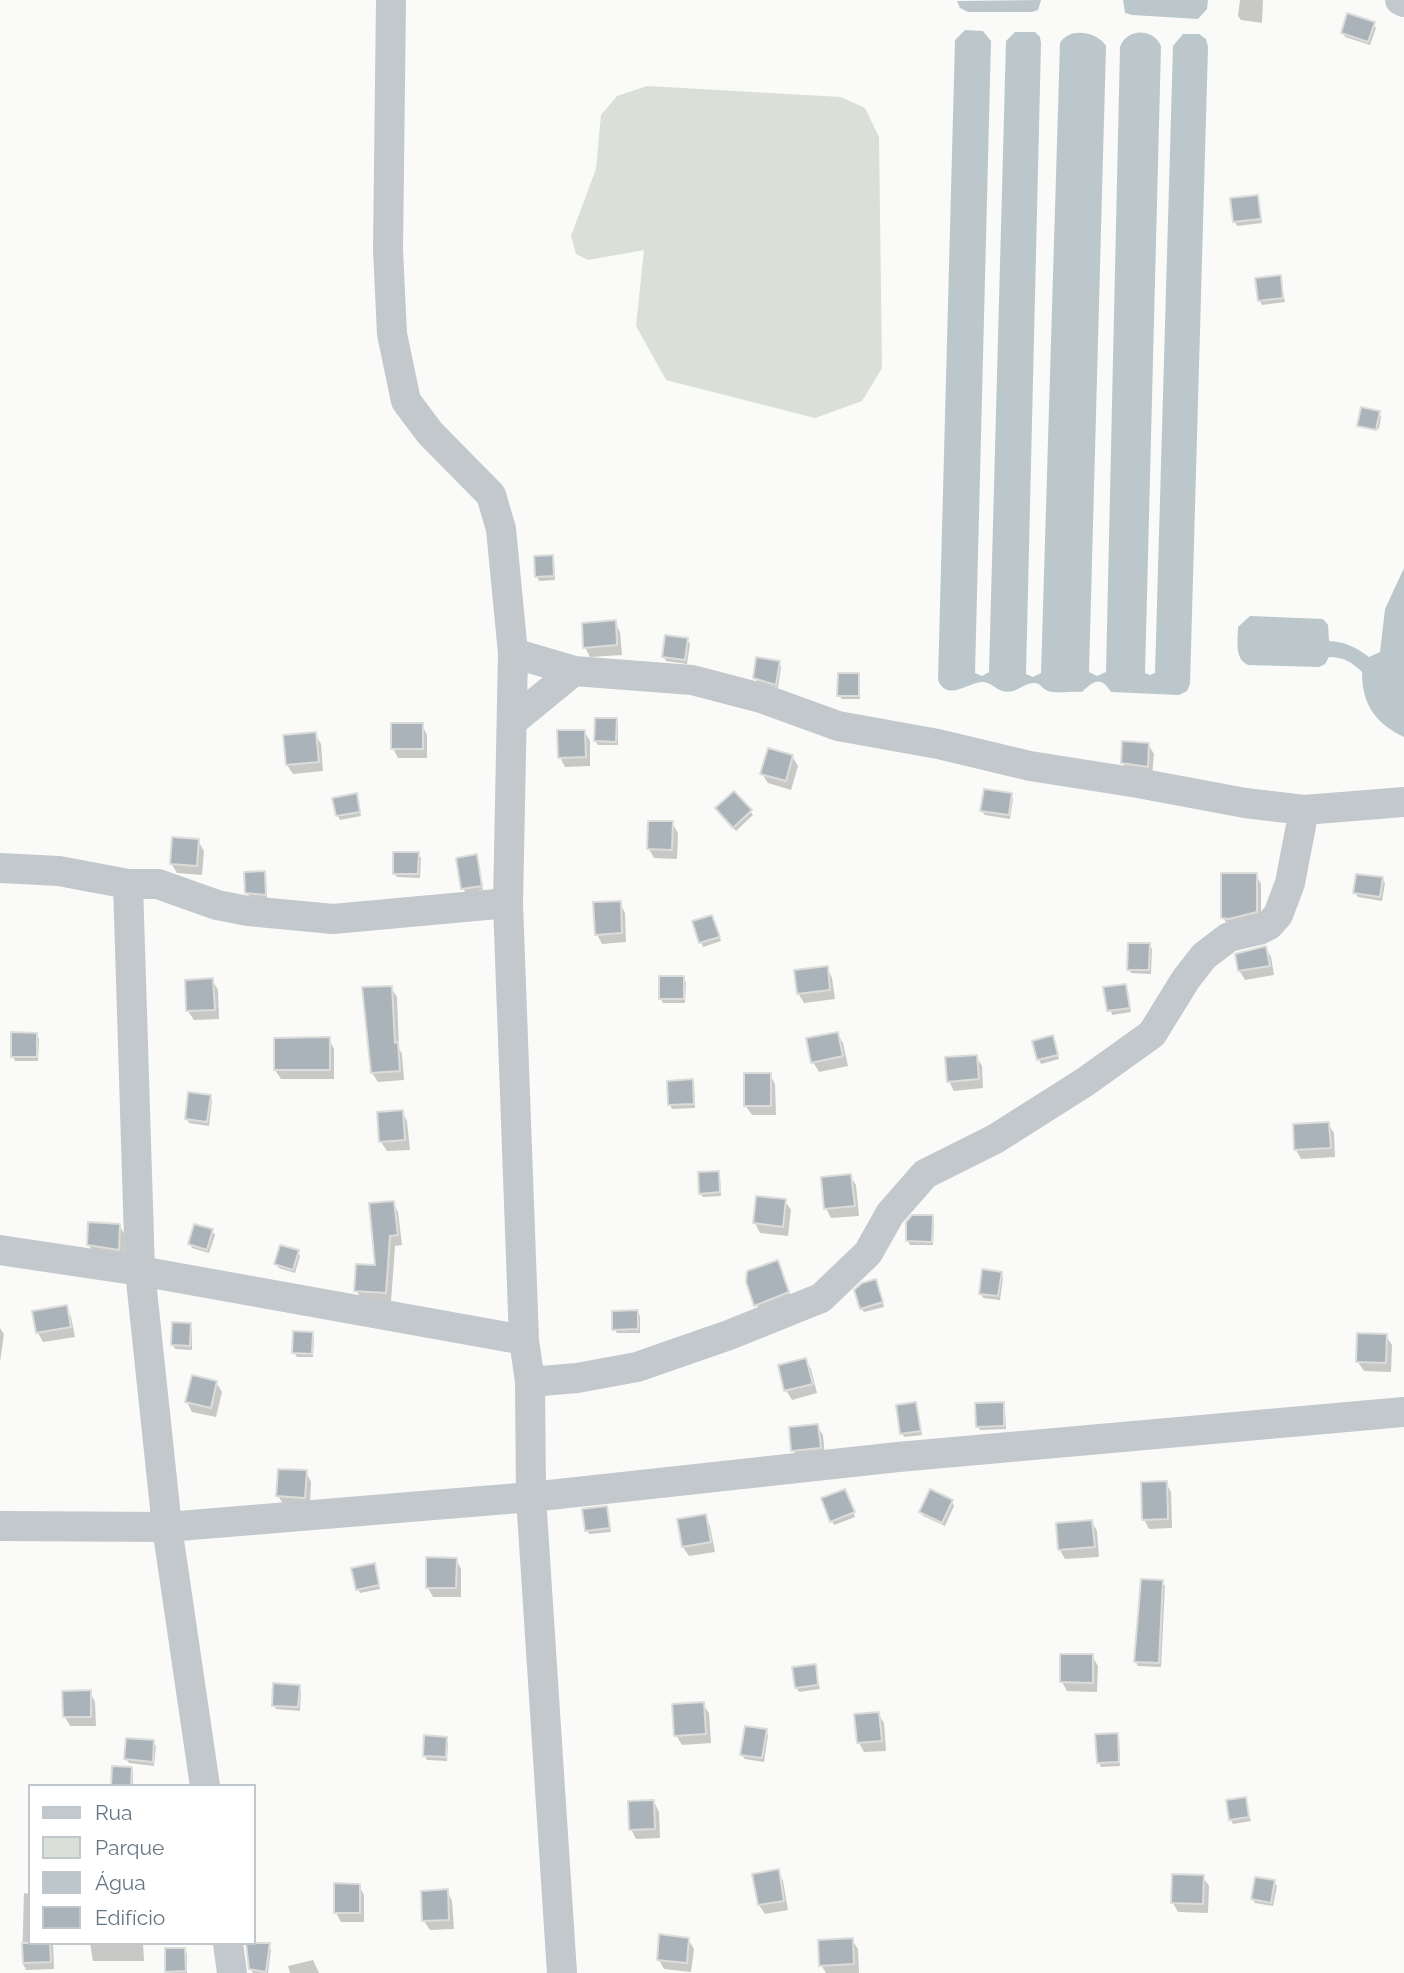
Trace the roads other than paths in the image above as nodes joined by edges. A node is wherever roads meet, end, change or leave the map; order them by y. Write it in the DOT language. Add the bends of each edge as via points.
graph roads {
  1 [pos="391,0"];
  2 [pos="513,653"];
  3 [pos="574,671"];
  4 [pos="513,720"];
  5 [pos="1404,802"];
  6 [pos="1304,810"];
  7 [pos="0,868"];
  8 [pos="128,884"];
  9 [pos="508,903"];
  10 [pos="0,1250"];
  11 [pos="140,1271"];
  12 [pos="524,1340"];
  13 [pos="530,1382"];
  14 [pos="1404,1412"];
  15 [pos="531,1497"];
  16 [pos="0,1526"];
  17 [pos="167,1527"];
  18 [pos="205,1784"];
  19 [pos="228,1945"];
  20 [pos="232,1973"];
  21 [pos="562,1973"];
  1 -- 2 [label="street" via="388,250 392,334 406,401 430,433 491,495 500,529"];
  2 -- 3 [label="street"];
  2 -- 4 [label="street"];
  3 -- 4 [label="street"];
  3 -- 6 [label="street" via="692,680 761,698 838,726 1030,766"];
  4 -- 9 [label="street"];
  5 -- 6 [label="street"];
  6 -- 13 [label="street" via="1290,883 1278,915 1269,925 1229,937 1204,957 1152,1034 995,1139 925,1174 890,1214 868,1253 821,1298 637,1367"];
  7 -- 8 [label="street" via="59,871"];
  8 -- 9 [label="street" via="158,884 248,911 333,919"];
  8 -- 11 [label="street"];
  9 -- 12 [label="street"];
  10 -- 11 [label="street"];
  11 -- 12 [label="street"];
  11 -- 17 [label="street"];
  12 -- 13 [label="street"];
  13 -- 15 [label="street"];
  14 -- 15 [label="street" via="898,1457"];
  15 -- 17 [label="street"];
  15 -- 21 [label="street"];
  16 -- 17 [label="street"];
  17 -- 18 [label="street"];
  19 -- 20 [label="street"];
}
